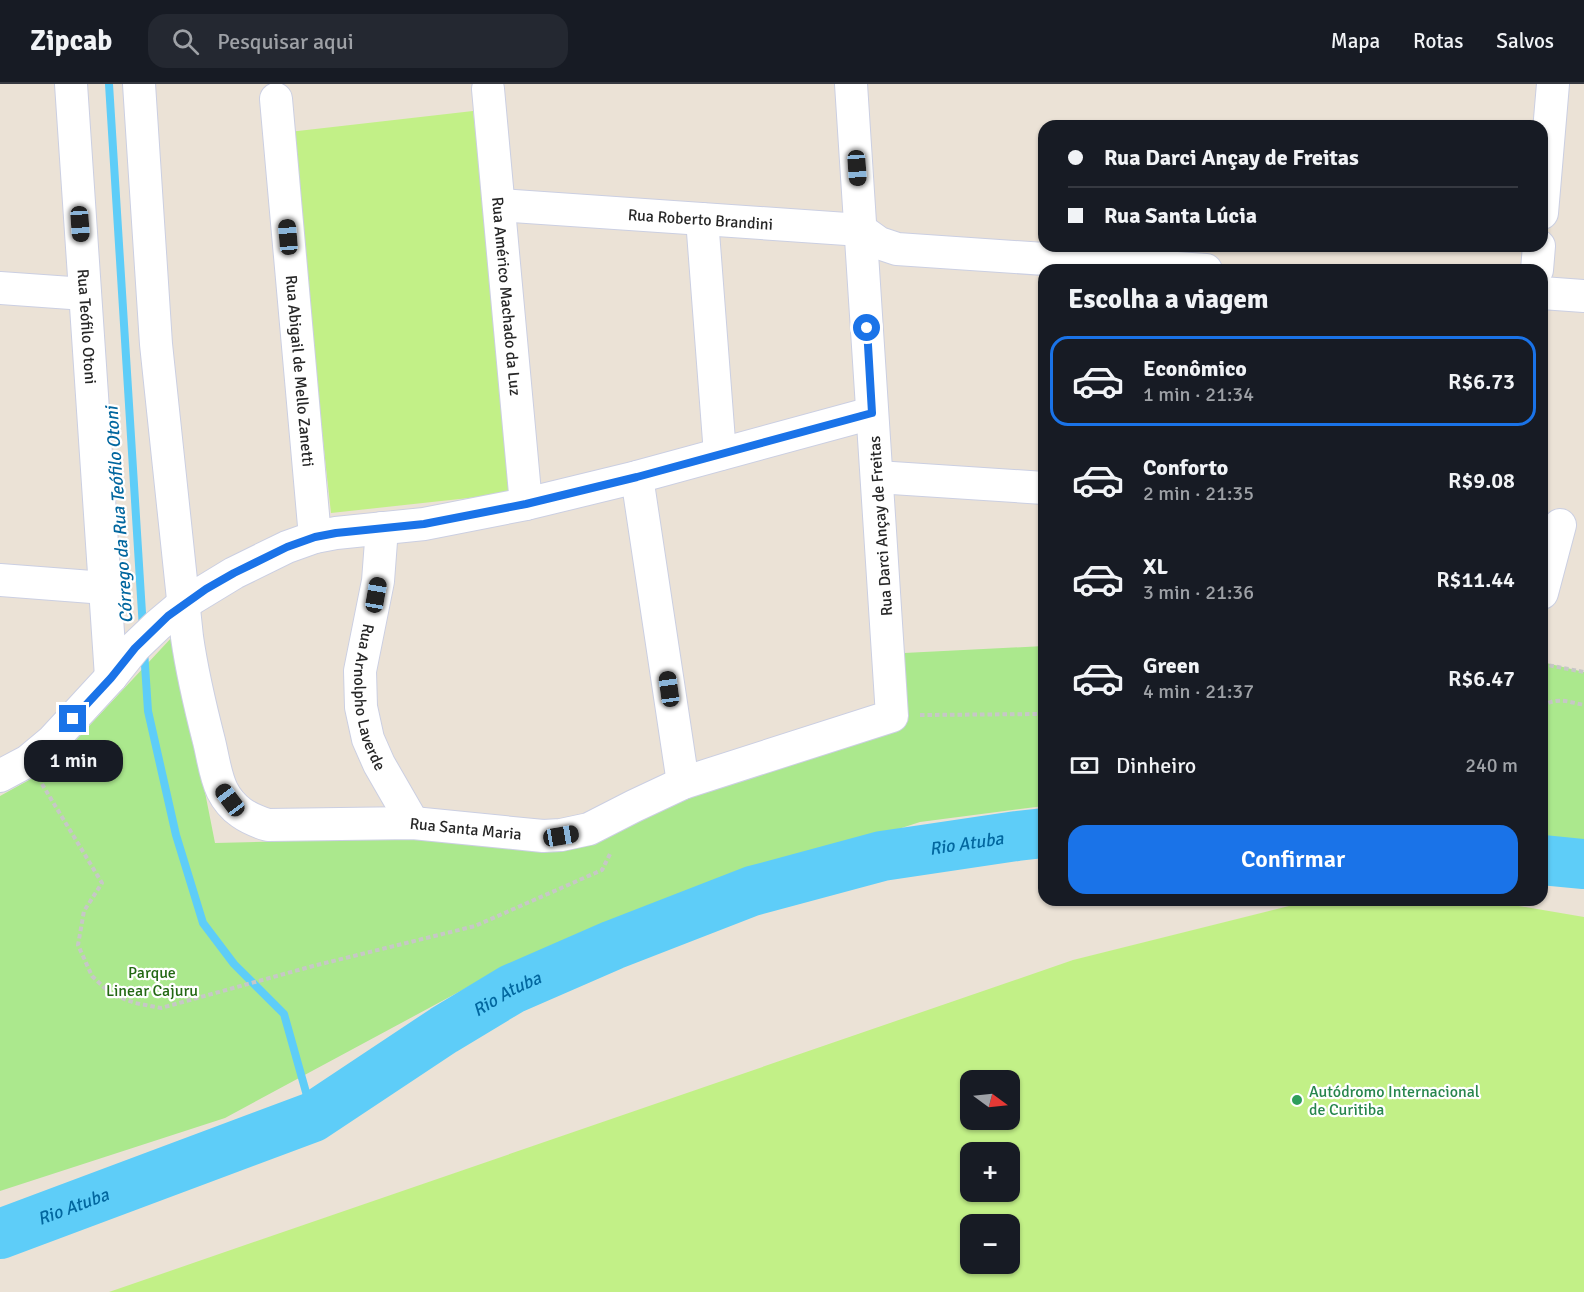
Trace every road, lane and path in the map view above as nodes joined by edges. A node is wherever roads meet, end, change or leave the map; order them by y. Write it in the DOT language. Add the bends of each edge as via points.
graph roads {
  1 [pos="71,84"];
  2 [pos="139,84"];
  3 [pos="851,84"];
  4 [pos="1553,84"];
  5 [pos="488,89"];
  6 [pos="276,99"];
  7 [pos="1548,143"];
  8 [pos="499,205"];
  9 [pos="702,219"];
  10 [pos="861,230"];
  11 [pos="897,249"];
  12 [pos="1118,264"];
  13 [pos="864,285"];
  14 [pos="0,288"];
  15 [pos="1548,293"];
  16 [pos="85,294"];
  17 [pos="1584,296"];
  18 [pos="872,413"];
  19 [pos="720,454"];
  20 [pos="637,477"];
  21 [pos="877,477"];
  22 [pos="1038,488"];
  23 [pos="526,504"];
  24 [pos="1562,525"];
  25 [pos="382,528"];
  26 [pos="315,537"];
  27 [pos="1548,573"];
  28 [pos="0,580"];
  29 [pos="105,588"];
  30 [pos="183,604"];
  31 [pos="1548,665"];
  32 [pos="1584,672"];
  33 [pos="111,678"];
  34 [pos="1548,704"];
  35 [pos="1584,705"];
  36 [pos="1038,714"];
  37 [pos="892,716"];
  38 [pos="14,760"];
  39 [pos="0,776"];
  40 [pos="683,783"];
  41 [pos="413,823"];
  42 [pos="613,848"];
  1 -- 16 [label="street, Rua Teófilo Otoni"];
  2 -- 30 [label="street" via="156,344"];
  3 -- 10 [label="street, Rua Darci Ançay de Freitas"];
  4 -- 7 [label="street"];
  5 -- 8 [label="street, Rua Américo Machado da Luz"];
  6 -- 26 [label="street, Rua Abigail de Mello Zanetti"];
  8 -- 9 [label="street, Rua Roberto Brandini"];
  8 -- 23 [label="street, Rua Américo Machado da Luz"];
  9 -- 10 [label="street, Rua Roberto Brandini"];
  9 -- 19 [label="street"];
  10 -- 11 [label="street, Rua Roberto Brandini" via="879,243"];
  10 -- 13 [label="street, Rua Darci Ançay de Freitas"];
  11 -- 12 [label="street, Rua Roberto Brandini"];
  11 -- 13 [label="street" via="883,255 871,268"];
  13 -- 18 [label="street, Rua Darci Ançay de Freitas"];
  14 -- 16 [label="street"];
  15 -- 17 [label="street"];
  16 -- 29 [label="street, Rua Teófilo Otoni"];
  18 -- 19 [label="street"];
  18 -- 21 [label="street, Rua Darci Ançay de Freitas"];
  19 -- 20 [label="street"];
  20 -- 23 [label="street"];
  20 -- 40 [label="street"];
  21 -- 22 [label="street"];
  21 -- 37 [label="street, Rua Darci Ançay de Freitas"];
  23 -- 25 [label="street"];
  24 -- 27 [label="street"];
  25 -- 26 [label="street"];
  25 -- 41 [label="street, Rua Arnolpho Laverde" via="378,581 360,671 361,707 379,764"];
  26 -- 30 [label="street" via="234,573"];
  28 -- 29 [label="street"];
  29 -- 33 [label="street, Rua Teófilo Otoni"];
  30 -- 33 [label="street" via="143,640"];
  30 -- 41 [label="street, Rua Santa Maria" via="194,683 216,770 222,791 237,810 268,825"];
  31 -- 32 [label="path"];
  33 -- 38 [label="street" via="52,741"];
  34 -- 35 [label="path" via="1556,700"];
  36 -- 37 [label="path"];
  37 -- 40 [label="street, Rua Santa Maria"];
  38 -- 39 [label="street"];
  38 -- 42 [label="path" via="102,883 84,911 78,945 92,976 111,994 161,1008 475,926 602,870"];
  40 -- 41 [label="street, Rua Santa Maria" via="589,829 561,836"];
}
